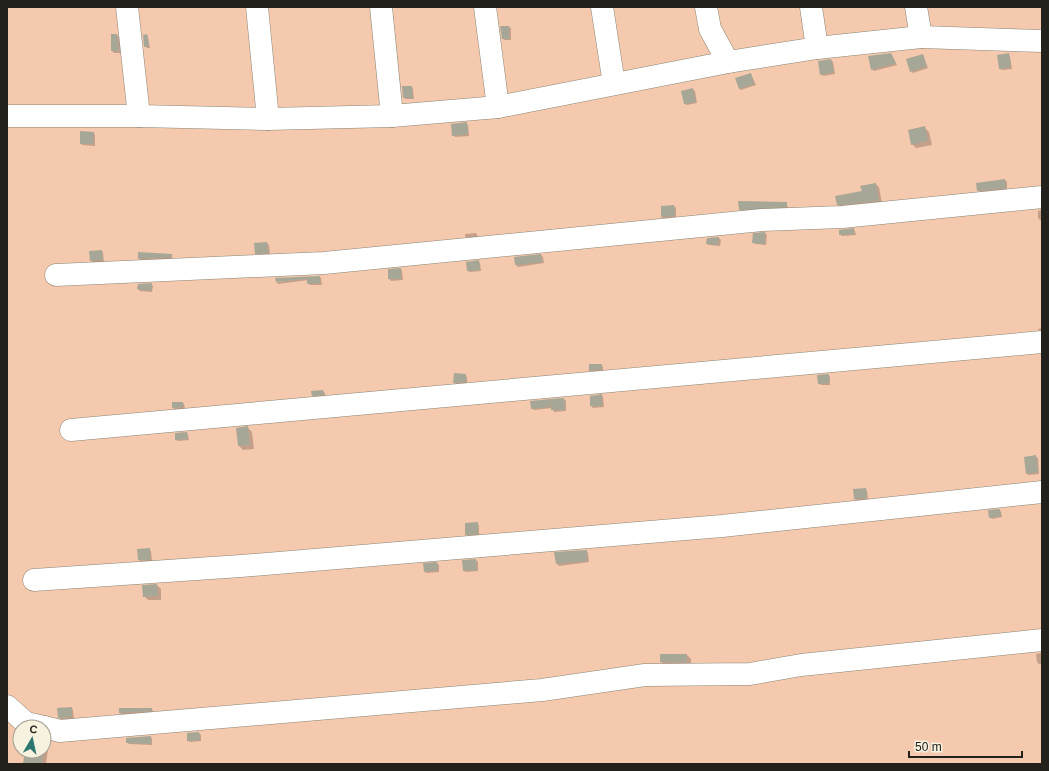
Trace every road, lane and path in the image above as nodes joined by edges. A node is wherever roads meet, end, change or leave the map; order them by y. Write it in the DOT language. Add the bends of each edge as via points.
graph roads {
  1 [pos="127,7"];
  2 [pos="257,7"];
  3 [pos="381,7"];
  4 [pos="485,7"];
  5 [pos="602,7"];
  6 [pos="706,7"];
  7 [pos="810,7"];
  8 [pos="916,7"];
  9 [pos="921,37"];
  10 [pos="1042,41"];
  11 [pos="817,48"];
  12 [pos="728,62"];
  13 [pos="614,84"];
  14 [pos="498,107"];
  15 [pos="7,116"];
  16 [pos="139,116"];
  17 [pos="392,116"];
  18 [pos="268,119"];
  19 [pos="1042,197"];
  20 [pos="56,275"];
  21 [pos="1042,342"];
  22 [pos="71,430"];
  23 [pos="1042,492"];
  24 [pos="34,580"];
  25 [pos="1042,640"];
  26 [pos="7,706"];
  27 [pos="22,719"];
  28 [pos="52,728"];
  1 -- 16 [label="lane"];
  2 -- 18 [label="lane"];
  3 -- 17 [label="lane"];
  4 -- 14 [label="lane"];
  5 -- 13 [label="lane"];
  6 -- 12 [label="lane" via="710,29"];
  7 -- 11 [label="lane"];
  8 -- 9 [label="lane"];
  9 -- 10 [label="lane"];
  9 -- 11 [label="lane"];
  11 -- 12 [label="lane"];
  12 -- 13 [label="lane"];
  13 -- 14 [label="lane"];
  14 -- 17 [label="lane"];
  15 -- 16 [label="lane"];
  16 -- 18 [label="lane"];
  17 -- 18 [label="lane"];
  19 -- 20 [label="lane" via="842,217 762,220 324,263"];
  21 -- 22 [label="lane"];
  23 -- 24 [label="lane" via="714,527 241,566"];
  25 -- 28 [label="lane" via="801,665 750,674 645,675 534,691 60,730"];
  26 -- 27 [label="lane"];
}
